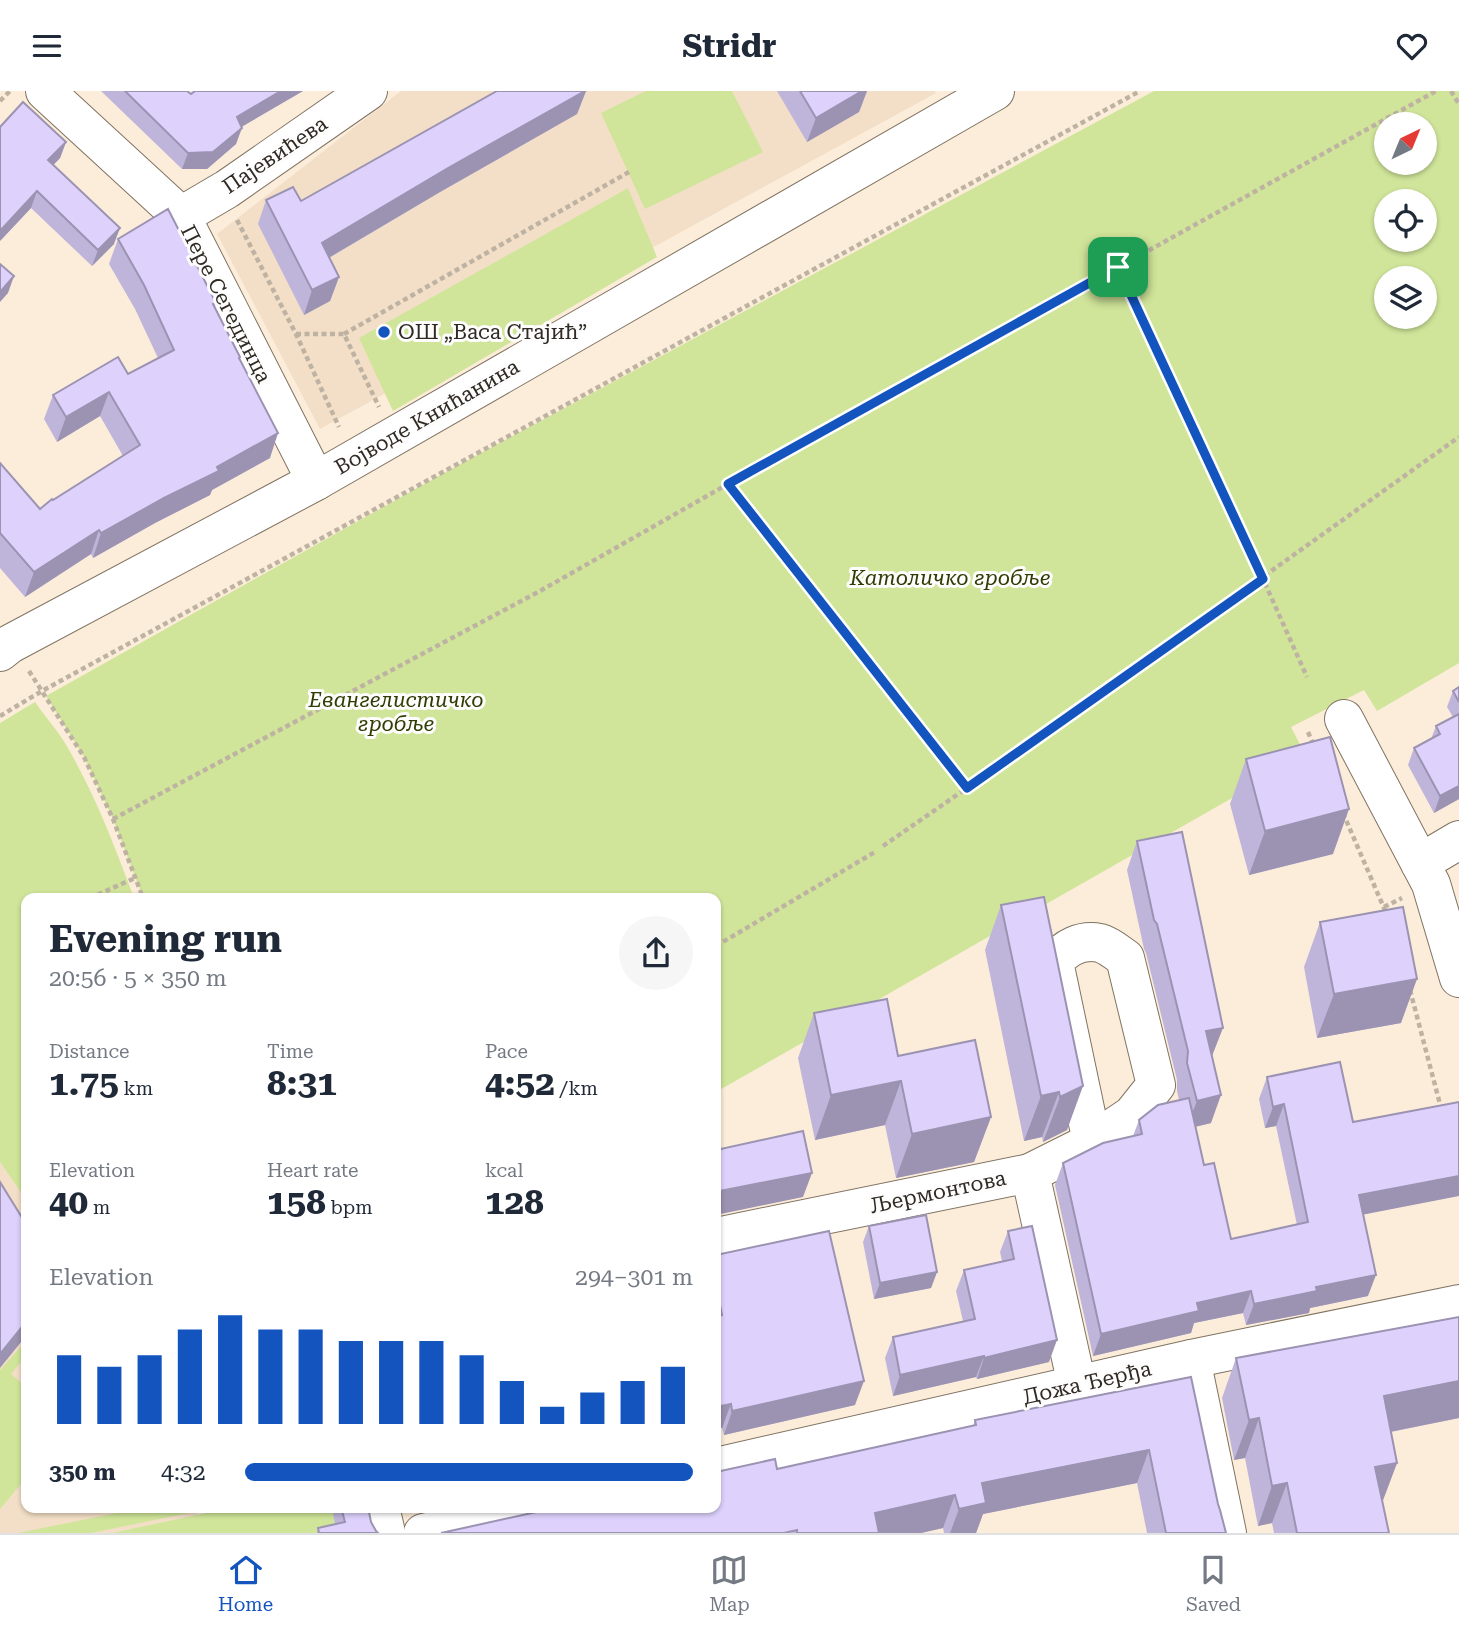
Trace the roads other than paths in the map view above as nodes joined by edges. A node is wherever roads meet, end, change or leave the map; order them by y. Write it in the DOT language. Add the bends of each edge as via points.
graph roads {
  1 [pos="45,91"];
  2 [pos="368,91"];
  3 [pos="990,92"];
  4 [pos="181,216"];
  5 [pos="316,481"];
  6 [pos="3,642"];
  7 [pos="1344,719"];
  8 [pos="1459,840"];
  9 [pos="1420,863"];
  10 [pos="1459,978"];
  11 [pos="1092,1142"];
  12 [pos="1030,1173"];
  13 [pos="721,1236"];
  14 [pos="1459,1304"];
  15 [pos="1191,1359"];
  16 [pos="1077,1385"];
  17 [pos="721,1466"];
  18 [pos="381,1513"];
  19 [pos="512,1513"];
  20 [pos="386,1533"];
  21 [pos="423,1533"];
  22 [pos="1227,1533"];
  1 -- 4 [label="street, Пере Сегединца"];
  2 -- 4 [label="street, Пајевићева"];
  3 -- 5 [label="street, Војводе Книћанина"];
  4 -- 5 [label="street, Пере Сегединца"];
  5 -- 6 [label="street, Војводе Книћанина"];
  7 -- 9 [label="street"];
  8 -- 9 [label="street"];
  9 -- 10 [label="street" via="1432,884"];
  11 -- 12 [label="street"];
  12 -- 13 [label="street, Љермонтова"];
  12 -- 16 [label="street, Љермонтова"];
  14 -- 15 [label="street, Дожа Ђерђа"];
  15 -- 16 [label="street, Дожа Ђерђа"];
  15 -- 22 [label="street"];
  16 -- 17 [label="street, Дожа Ђерђа"];
  18 -- 20 [label="street"];
  19 -- 21 [label="street"];
}
